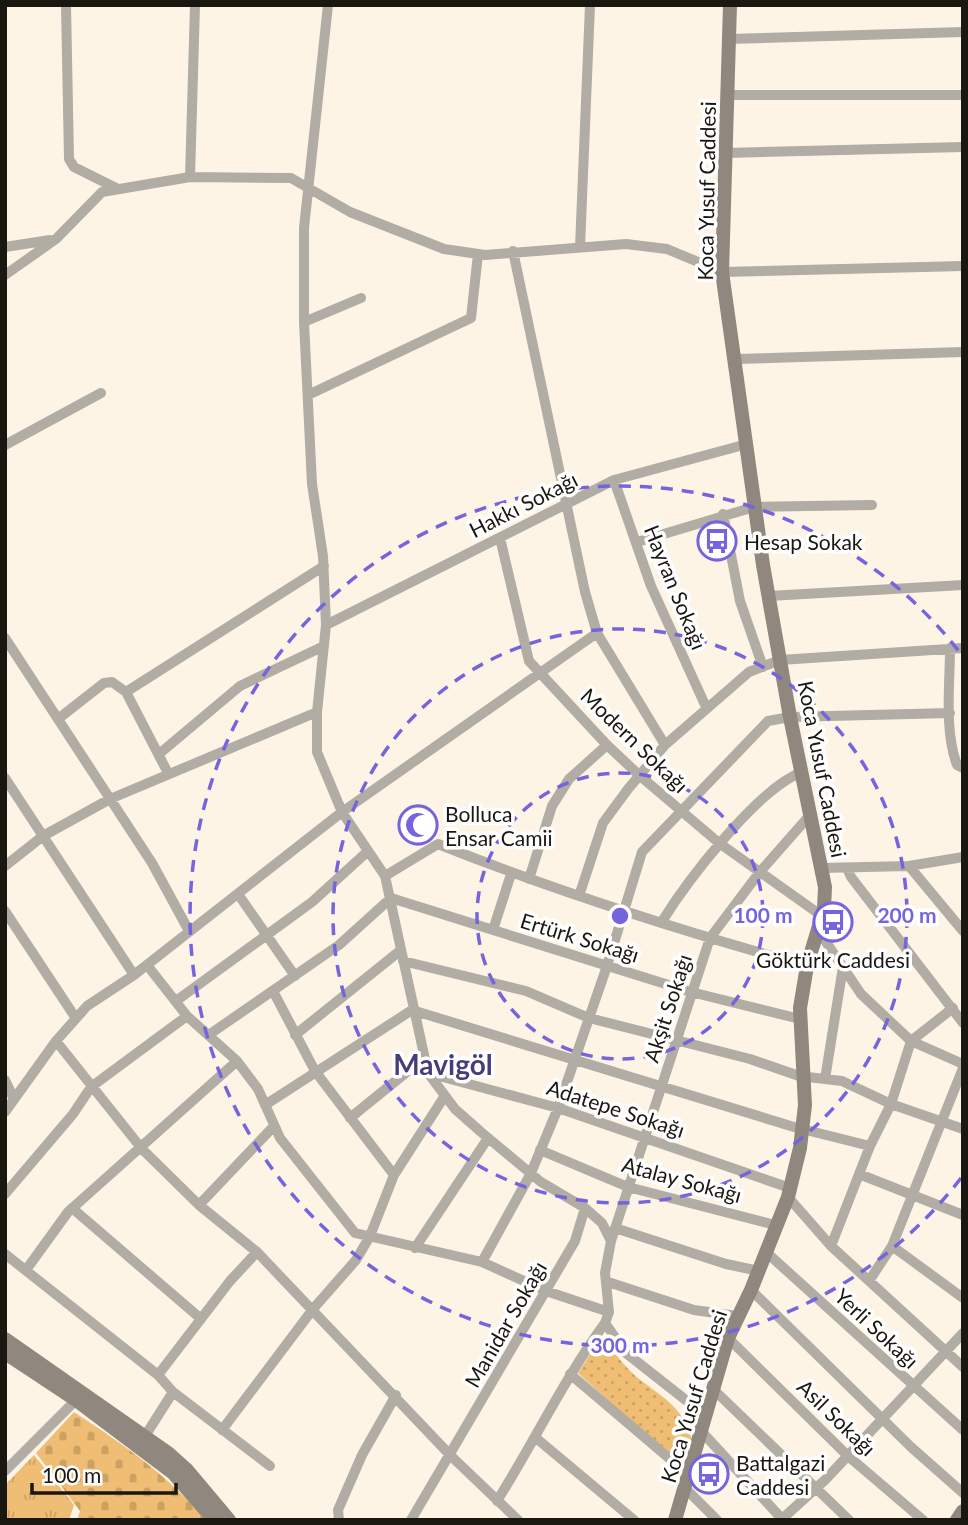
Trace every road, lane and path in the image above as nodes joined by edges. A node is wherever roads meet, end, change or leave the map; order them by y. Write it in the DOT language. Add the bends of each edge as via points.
graph roads {
  1 [pos="66,5"];
  2 [pos="195,5"];
  3 [pos="328,5"];
  4 [pos="590,5"];
  5 [pos="730,5"];
  6 [pos="963,32"];
  7 [pos="729,39"];
  8 [pos="728,95"];
  9 [pos="963,95"];
  10 [pos="963,147"];
  11 [pos="725,153"];
  12 [pos="190,177"];
  13 [pos="306,187"];
  14 [pos="118,189"];
  15 [pos="56,239"];
  16 [pos="6,245"];
  17 [pos="580,247"];
  18 [pos="513,251"];
  19 [pos="478,254"];
  20 [pos="963,265"];
  21 [pos="722,272"];
  22 [pos="5,275"];
  23 [pos="361,298"];
  24 [pos="304,322"];
  25 [pos="963,352"];
  26 [pos="736,359"];
  27 [pos="101,393"];
  28 [pos="307,395"];
  29 [pos="747,444"];
  30 [pos="5,445"];
  31 [pos="614,480"];
  32 [pos="566,503"];
  33 [pos="872,505"];
  34 [pos="754,507"];
  35 [pos="723,514"];
  36 [pos="500,538"];
  37 [pos="637,542"];
  38 [pos="324,566"];
  39 [pos="963,585"];
  40 [pos="769,596"];
  41 [pos="326,625"];
  42 [pos="597,633"];
  43 [pos="5,638"];
  44 [pos="324,646"];
  45 [pos="950,648"];
  46 [pos="963,648"];
  47 [pos="779,660"];
  48 [pos="763,667"];
  49 [pos="542,673"];
  50 [pos="125,692"];
  51 [pos="706,707"];
  52 [pos="317,712"];
  53 [pos="950,713"];
  54 [pos="790,717"];
  55 [pos="58,719"];
  56 [pos="607,745"];
  57 [pos="665,745"];
  58 [pos="159,754"];
  59 [pos="963,768"];
  60 [pos="802,772"];
  61 [pos="168,773"];
  62 [pos="639,775"];
  63 [pos="5,778"];
  64 [pos="110,799"];
  65 [pos="681,810"];
  66 [pos="342,812"];
  67 [pos="810,815"];
  68 [pos="43,836"];
  69 [pos="719,843"];
  70 [pos="367,852"];
  71 [pos="963,857"];
  72 [pos="5,866"];
  73 [pos="909,866"];
  74 [pos="821,868"];
  75 [pos="847,868"];
  76 [pos="759,873"];
  77 [pos="511,874"];
  78 [pos="385,876"];
  79 [pos="529,879"];
  80 [pos="238,894"];
  81 [pos="579,896"];
  82 [pos="391,898"];
  83 [pos="5,911"];
  84 [pos="624,911"];
  85 [pos="661,923"];
  86 [pos="820,923"];
  87 [pos="493,930"];
  88 [pos="963,930"];
  89 [pos="189,932"];
  90 [pos="268,935"];
  91 [pos="710,939"];
  92 [pos="402,956"];
  93 [pos="147,965"];
  94 [pos="607,965"];
  95 [pos="807,966"];
  96 [pos="843,967"];
  97 [pos="134,975"];
  98 [pos="295,976"];
  99 [pos="273,991"];
  100 [pos="691,992"];
  101 [pos="176,1001"];
  102 [pos="953,1008"];
  103 [pos="412,1010"];
  104 [pos="187,1016"];
  105 [pos="75,1017"];
  106 [pos="589,1018"];
  107 [pos="800,1019"];
  108 [pos="963,1023"];
  109 [pos="210,1034"];
  110 [pos="295,1035"];
  111 [pos="56,1041"];
  112 [pos="674,1041"];
  113 [pos="911,1041"];
  114 [pos="424,1058"];
  115 [pos="575,1060"];
  116 [pos="237,1061"];
  117 [pos="963,1066"];
  118 [pos="315,1071"];
  119 [pos="428,1073"];
  120 [pos="803,1076"];
  121 [pos="825,1079"];
  122 [pos="5,1080"];
  123 [pos="91,1087"];
  124 [pos="662,1087"];
  125 [pos="444,1097"];
  126 [pos="14,1099"];
  127 [pos="891,1104"];
  128 [pos="265,1105"];
  129 [pos="558,1108"];
  130 [pos="5,1112"];
  131 [pos="350,1118"];
  132 [pos="940,1122"];
  133 [pos="274,1125"];
  134 [pos="802,1129"];
  135 [pos="963,1129"];
  136 [pos="644,1137"];
  137 [pos="488,1138"];
  138 [pos="870,1146"];
  139 [pos="142,1149"];
  140 [pos="540,1150"];
  141 [pos="531,1173"];
  142 [pos="859,1174"];
  143 [pos="394,1175"];
  144 [pos="628,1187"];
  145 [pos="789,1192"];
  146 [pos="911,1193"];
  147 [pos="5,1194"];
  148 [pos="199,1205"];
  149 [pos="72,1208"];
  150 [pos="585,1208"];
  151 [pos="963,1215"];
  152 [pos="775,1225"];
  153 [pos="615,1228"];
  154 [pos="370,1236"];
  155 [pos="611,1241"];
  156 [pos="892,1246"];
  157 [pos="831,1247"];
  158 [pos="415,1248"];
  159 [pos="257,1252"];
  160 [pos="766,1252"];
  161 [pos="5,1254"];
  162 [pos="482,1262"];
  163 [pos="26,1270"];
  164 [pos="759,1272"];
  165 [pos="869,1281"];
  166 [pos="608,1282"];
  167 [pos="751,1290"];
  168 [pos="546,1291"];
  169 [pos="963,1298"];
  170 [pos="313,1309"];
  171 [pos="609,1312"];
  172 [pos="737,1316"];
  173 [pos="200,1318"];
  174 [pos="605,1323"];
  175 [pos="963,1333"];
  176 [pos="728,1338"];
  177 [pos="5,1339"];
  178 [pos="5,1353"];
  179 [pos="947,1353"];
  180 [pos="963,1367"];
  181 [pos="570,1374"];
  182 [pos="158,1375"];
  183 [pos="913,1387"];
  184 [pos="713,1389"];
  185 [pos="173,1392"];
  186 [pos="396,1395"];
  187 [pos="76,1400"];
  188 [pos="706,1416"];
  189 [pos="883,1418"];
  190 [pos="222,1430"];
  191 [pos="963,1430"];
  192 [pos="702,1432"];
  193 [pos="145,1436"];
  194 [pos="536,1438"];
  195 [pos="452,1456"];
  196 [pos="848,1456"];
  197 [pos="270,1466"];
  198 [pos="5,1471"];
  199 [pos="688,1482"];
  200 [pos="817,1488"];
  201 [pos="963,1493"];
  202 [pos="497,1502"];
  203 [pos="963,1511"];
  204 [pos="782,1519"];
  205 [pos="214,1520"];
  206 [pos="229,1520"];
  207 [pos="339,1520"];
  208 [pos="411,1520"];
  209 [pos="518,1520"];
  210 [pos="634,1520"];
  211 [pos="676,1520"];
  212 [pos="717,1520"];
  213 [pos="849,1520"];
  214 [pos="923,1520"];
  215 [pos="957,1520"];
  1 -- 14 [label="street" via="69,159 74,167"];
  2 -- 12 [label="street"];
  3 -- 13 [label="street"];
  4 -- 17 [label="street"];
  5 -- 7 [label="street, Koca Yusuf Caddesi"];
  6 -- 7 [label="street"];
  7 -- 8 [label="street, Koca Yusuf Caddesi"];
  8 -- 9 [label="street"];
  8 -- 11 [label="street, Koca Yusuf Caddesi"];
  10 -- 11 [label="street"];
  11 -- 21 [label="street, Koca Yusuf Caddesi"];
  12 -- 13 [label="street" via="291,178"];
  12 -- 14 [label="street"];
  13 -- 19 [label="street" via="350,212 432,244"];
  13 -- 24 [label="street"];
  14 -- 15 [label="street" via="102,192"];
  15 -- 16 [label="street"];
  15 -- 22 [label="street"];
  17 -- 18 [label="street"];
  17 -- 21 [label="street" via="626,244 667,249"];
  18 -- 19 [label="street"];
  18 -- 32 [label="street"];
  19 -- 28 [label="street" via="471,318"];
  20 -- 21 [label="street"];
  21 -- 26 [label="street, Koca Yusuf Caddesi"];
  23 -- 24 [label="street"];
  24 -- 28 [label="street"];
  25 -- 26 [label="street"];
  26 -- 29 [label="street, Koca Yusuf Caddesi"];
  27 -- 30 [label="street"];
  28 -- 38 [label="street" via="312,484"];
  29 -- 31 [label="street, Hakkı Sokağı"];
  29 -- 34 [label="street, Koca Yusuf Caddesi"];
  31 -- 32 [label="street, Hakkı Sokağı"];
  31 -- 37 [label="street, Hayran Sokağı"];
  32 -- 36 [label="street, Hakkı Sokağı"];
  32 -- 42 [label="street"];
  33 -- 34 [label="street"];
  34 -- 35 [label="street"];
  34 -- 40 [label="street, Koca Yusuf Caddesi"];
  35 -- 37 [label="street"];
  35 -- 48 [label="street" via="740,601"];
  36 -- 41 [label="street, Hakkı Sokağı"];
  36 -- 49 [label="street, Modern Sokağı" via="529,661"];
  37 -- 51 [label="street, Hayran Sokağı" via="651,586"];
  38 -- 41 [label="street"];
  38 -- 50 [label="street"];
  39 -- 40 [label="street"];
  40 -- 47 [label="street, Koca Yusuf Caddesi"];
  41 -- 44 [label="street"];
  42 -- 49 [label="street"];
  42 -- 57 [label="street"];
  43 -- 55 [label="street"];
  44 -- 52 [label="street"];
  44 -- 58 [label="street" via="240,686"];
  45 -- 46 [label="street"];
  45 -- 47 [label="street"];
  45 -- 53 [label="street"];
  47 -- 48 [label="street"];
  47 -- 54 [label="street, Koca Yusuf Caddesi"];
  48 -- 51 [label="street" via="749,672"];
  49 -- 56 [label="street, Modern Sokağı"];
  49 -- 66 [label="street"];
  50 -- 55 [label="street" via="112,682 104,683"];
  50 -- 58 [label="street"];
  51 -- 57 [label="street"];
  52 -- 61 [label="street"];
  52 -- 66 [label="street" via="317,752"];
  53 -- 54 [label="street"];
  53 -- 59 [label="street" via="954,757"];
  54 -- 60 [label="street, Koca Yusuf Caddesi"];
  54 -- 65 [label="street" via="766,723"];
  55 -- 64 [label="street"];
  56 -- 62 [label="street, Modern Sokağı"];
  56 -- 79 [label="street" via="569,779 552,806"];
  57 -- 62 [label="street"];
  58 -- 61 [label="street"];
  60 -- 67 [label="street, Koca Yusuf Caddesi"];
  60 -- 69 [label="street" via="786,778"];
  61 -- 64 [label="street"];
  62 -- 65 [label="street, Modern Sokağı"];
  62 -- 81 [label="street" via="603,823"];
  63 -- 68 [label="street"];
  64 -- 68 [label="street"];
  64 -- 89 [label="street"];
  65 -- 69 [label="street, Modern Sokağı"];
  65 -- 84 [label="street" via="642,852"];
  66 -- 70 [label="street"];
  66 -- 80 [label="street"];
  67 -- 74 [label="street, Koca Yusuf Caddesi"];
  67 -- 76 [label="street, Akşit Sokağı"];
  68 -- 72 [label="street"];
  68 -- 97 [label="street"];
  69 -- 76 [label="street, Modern Sokağı"];
  69 -- 85 [label="street" via="682,888"];
  70 -- 78 [label="street"];
  70 -- 90 [label="street"];
  71 -- 73 [label="street"];
  73 -- 75 [label="street"];
  73 -- 88 [label="street"];
  74 -- 75 [label="street"];
  74 -- 86 [label="street, Koca Yusuf Caddesi" via="825,887"];
  75 -- 102 [label="street"];
  76 -- 86 [label="street, Modern Sokağı"];
  76 -- 91 [label="street, Akşit Sokağı"];
  77 -- 78 [label="street" via="438,844"];
  77 -- 79 [label="street"];
  77 -- 87 [label="street"];
  78 -- 82 [label="street"];
  79 -- 81 [label="street"];
  80 -- 89 [label="street"];
  80 -- 90 [label="street"];
  81 -- 84 [label="street"];
  82 -- 87 [label="street, Ertürk Sokağı"];
  82 -- 92 [label="street"];
  82 -- 98 [label="street" via="339,945"];
  83 -- 105 [label="street"];
  84 -- 85 [label="street"];
  84 -- 94 [label="street"];
  85 -- 91 [label="street"];
  86 -- 95 [label="street, Koca Yusuf Caddesi"];
  86 -- 96 [label="street"];
  87 -- 94 [label="street, Ertürk Sokağı"];
  89 -- 93 [label="street"];
  90 -- 98 [label="street"];
  90 -- 101 [label="street"];
  91 -- 95 [label="street"];
  91 -- 100 [label="street, Akşit Sokağı"];
  92 -- 103 [label="street"];
  92 -- 106 [label="street" via="526,991"];
  92 -- 110 [label="street"];
  93 -- 97 [label="street"];
  93 -- 101 [label="street"];
  94 -- 100 [label="street, Ertürk Sokağı"];
  94 -- 106 [label="street"];
  95 -- 107 [label="street, Koca Yusuf Caddesi"];
  96 -- 113 [label="street" via="861,994"];
  96 -- 121 [label="street"];
  97 -- 105 [label="street"];
  98 -- 99 [label="street"];
  99 -- 109 [label="street"];
  99 -- 110 [label="street"];
  100 -- 107 [label="street, Ertürk Sokağı"];
  100 -- 112 [label="street, Akşit Sokağı"];
  101 -- 104 [label="street"];
  102 -- 108 [label="street"];
  102 -- 113 [label="street"];
  103 -- 114 [label="street"];
  103 -- 115 [label="street"];
  103 -- 118 [label="street"];
  104 -- 109 [label="street"];
  104 -- 123 [label="street"];
  105 -- 111 [label="street"];
  106 -- 112 [label="street"];
  106 -- 115 [label="street"];
  107 -- 120 [label="street, Koca Yusuf Caddesi"];
  109 -- 116 [label="street"];
  110 -- 118 [label="street"];
  111 -- 123 [label="street"];
  111 -- 126 [label="street"];
  112 -- 120 [label="street"];
  112 -- 124 [label="street, Akşit Sokağı"];
  113 -- 117 [label="street"];
  113 -- 127 [label="street"];
  114 -- 119 [label="street"];
  114 -- 131 [label="street"];
  115 -- 124 [label="street"];
  115 -- 129 [label="street"];
  116 -- 128 [label="street"];
  116 -- 139 [label="street"];
  117 -- 132 [label="street"];
  118 -- 128 [label="street"];
  118 -- 131 [label="street"];
  119 -- 125 [label="street"];
  119 -- 129 [label="street, Adatepe Sokağı"];
  120 -- 121 [label="street"];
  120 -- 134 [label="street, Koca Yusuf Caddesi"];
  121 -- 127 [label="street" via="842,1081"];
  122 -- 126 [label="street"];
  123 -- 139 [label="street"];
  123 -- 147 [label="street"];
  124 -- 134 [label="street"];
  124 -- 136 [label="street, Akşit Sokağı"];
  125 -- 137 [label="street"];
  125 -- 143 [label="street"];
  126 -- 130 [label="street"];
  127 -- 132 [label="street"];
  127 -- 138 [label="street"];
  128 -- 133 [label="street"];
  129 -- 136 [label="street, Adatepe Sokağı"];
  129 -- 140 [label="street"];
  131 -- 143 [label="street"];
  132 -- 135 [label="street"];
  132 -- 146 [label="street"];
  133 -- 148 [label="street"];
  133 -- 154 [label="street" via="355,1233"];
  134 -- 138 [label="street"];
  134 -- 145 [label="street, Koca Yusuf Caddesi"];
  136 -- 144 [label="street, Akşit Sokağı"];
  136 -- 145 [label="street, Adatepe Sokağı"];
  137 -- 141 [label="street"];
  137 -- 158 [label="street"];
  138 -- 142 [label="street"];
  139 -- 148 [label="street"];
  139 -- 149 [label="street"];
  140 -- 141 [label="street"];
  140 -- 144 [label="street, Atalay Sokağı"];
  141 -- 150 [label="street"];
  141 -- 162 [label="street"];
  142 -- 146 [label="street"];
  142 -- 157 [label="street"];
  143 -- 154 [label="street"];
  144 -- 152 [label="street, Atalay Sokağı"];
  144 -- 153 [label="street, Akşit Sokağı"];
  145 -- 152 [label="street, Koca Yusuf Caddesi"];
  145 -- 157 [label="street"];
  146 -- 151 [label="street"];
  146 -- 156 [label="street"];
  148 -- 159 [label="street"];
  149 -- 163 [label="street"];
  149 -- 173 [label="street"];
  150 -- 155 [label="street" via="602,1223"];
  150 -- 168 [label="street, Manidar Sokağı" via="575,1241"];
  152 -- 160 [label="street, Koca Yusuf Caddesi"];
  153 -- 155 [label="street, Akşit Sokağı"];
  153 -- 164 [label="street"];
  154 -- 158 [label="street"];
  154 -- 170 [label="street" via="356,1260"];
  155 -- 166 [label="street, Akşit Sokağı" via="605,1273"];
  156 -- 165 [label="street"];
  156 -- 169 [label="street"];
  157 -- 165 [label="street"];
  158 -- 162 [label="street"];
  159 -- 170 [label="street"];
  159 -- 173 [label="street"];
  160 -- 164 [label="street, Koca Yusuf Caddesi"];
  160 -- 183 [label="street, Yerli Sokağı"];
  161 -- 163 [label="street"];
  162 -- 168 [label="street"];
  163 -- 182 [label="street"];
  164 -- 167 [label="street, Koca Yusuf Caddesi"];
  165 -- 179 [label="street"];
  166 -- 171 [label="street, Akşit Sokağı"];
  166 -- 172 [label="street" via="694,1310"];
  167 -- 172 [label="street, Koca Yusuf Caddesi"];
  167 -- 189 [label="street"];
  168 -- 171 [label="street"];
  168 -- 195 [label="street, Manidar Sokağı"];
  170 -- 186 [label="street"];
  170 -- 190 [label="street"];
  171 -- 174 [label="street"];
  172 -- 176 [label="street, Koca Yusuf Caddesi"];
  173 -- 182 [label="street"];
  174 -- 181 [label="street"];
  174 -- 188 [label="street" via="626,1353"];
  175 -- 179 [label="street"];
  176 -- 184 [label="street, Koca Yusuf Caddesi"];
  176 -- 196 [label="street, Asil Sokağı"];
  177 -- 193 [label="street"];
  178 -- 187 [label="street"];
  179 -- 180 [label="street"];
  179 -- 183 [label="street"];
  181 -- 194 [label="street"];
  181 -- 199 [label="street"];
  182 -- 185 [label="street"];
  183 -- 189 [label="street"];
  183 -- 191 [label="street, Yerli Sokağı"];
  184 -- 188 [label="street, Koca Yusuf Caddesi"];
  184 -- 200 [label="street"];
  185 -- 190 [label="street"];
  185 -- 193 [label="street"];
  186 -- 195 [label="street"];
  186 -- 207 [label="street" via="362,1455 338,1510"];
  187 -- 198 [label="street"];
  187 -- 205 [label="street" via="173,1472"];
  188 -- 192 [label="street, Koca Yusuf Caddesi"];
  189 -- 196 [label="street"];
  189 -- 201 [label="street"];
  190 -- 197 [label="street"];
  192 -- 199 [label="street, Koca Yusuf Caddesi"];
  192 -- 204 [label="street"];
  193 -- 206 [label="street" via="187,1470"];
  194 -- 202 [label="street"];
  194 -- 210 [label="street"];
  195 -- 202 [label="street"];
  195 -- 208 [label="street, Manidar Sokağı"];
  196 -- 200 [label="street"];
  196 -- 214 [label="street, Asil Sokağı"];
  199 -- 211 [label="street, Koca Yusuf Caddesi"];
  199 -- 212 [label="street"];
  200 -- 204 [label="street"];
  200 -- 213 [label="street"];
  202 -- 209 [label="street"];
  203 -- 215 [label="street"];
}
